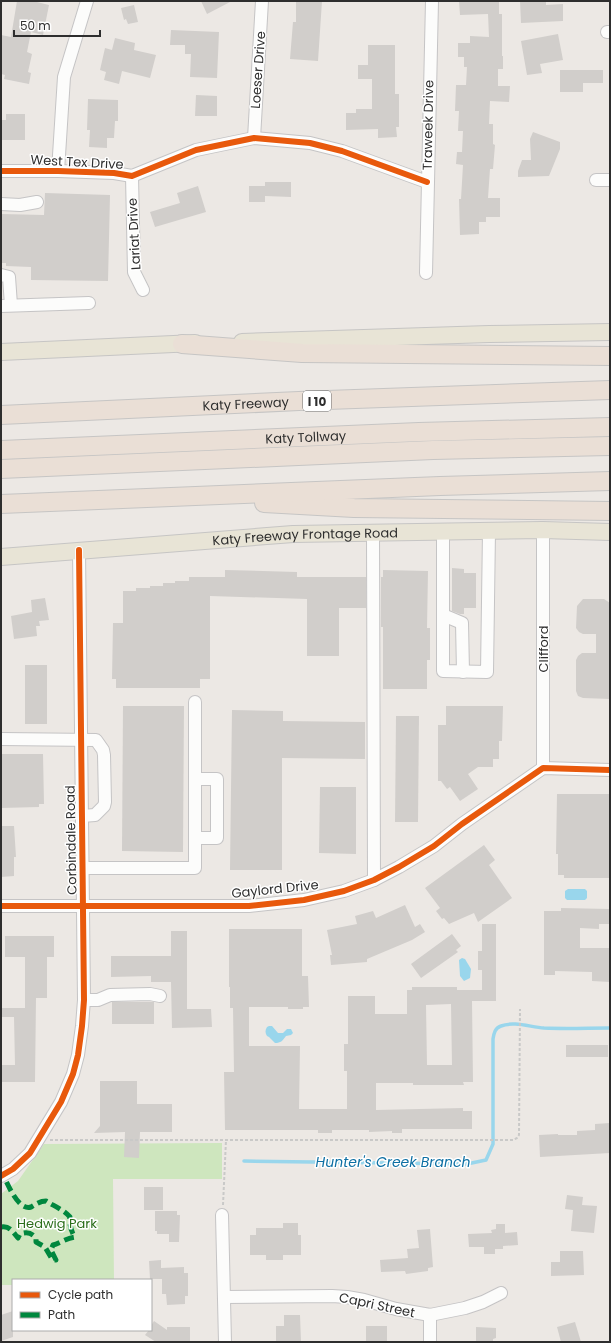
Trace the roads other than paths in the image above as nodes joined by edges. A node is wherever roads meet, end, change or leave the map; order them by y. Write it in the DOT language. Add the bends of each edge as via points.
graph roads {
  1 [pos="86,1"];
  2 [pos="262,1"];
  3 [pos="432,1"];
  4 [pos="254,138"];
  5 [pos="1,171"];
  6 [pos="58,171"];
  7 [pos="132,176"];
  8 [pos="596,180"];
  9 [pos="610,180"];
  10 [pos="427,182"];
  11 [pos="37,202"];
  12 [pos="1,204"];
  13 [pos="426,273"];
  14 [pos="1,275"];
  15 [pos="143,290"];
  16 [pos="89,303"];
  17 [pos="6,305"];
  18 [pos="610,332"];
  19 [pos="182,344"];
  20 [pos="1,352"];
  21 [pos="610,356"];
  22 [pos="610,390"];
  23 [pos="1,414"];
  24 [pos="610,427"];
  25 [pos="610,446"];
  26 [pos="1,450"];
  27 [pos="1,469"];
  28 [pos="610,481"];
  29 [pos="161,497"];
  30 [pos="1,504"];
  31 [pos="610,511"];
  32 [pos="543,530"];
  33 [pos="490,531"];
  34 [pos="373,532"];
  35 [pos="443,532"];
  36 [pos="610,532"];
  37 [pos="80,550"];
  38 [pos="1,557"];
  39 [pos="443,615"];
  40 [pos="463,672"];
  41 [pos="195,702"];
  42 [pos="1,739"];
  43 [pos="81,740"];
  44 [pos="543,768"];
  45 [pos="610,770"];
  46 [pos="195,779"];
  47 [pos="82,816"];
  48 [pos="195,838"];
  49 [pos="82,868"];
  50 [pos="374,880"];
  51 [pos="1,906"];
  52 [pos="83,906"];
  53 [pos="160,996"];
  54 [pos="84,1000"];
  55 [pos="1,1176"];
  56 [pos="222,1215"];
  57 [pos="501,1293"];
  58 [pos="224,1297"];
  59 [pos="430,1315"];
  60 [pos="225,1342"];
  61 [pos="430,1342"];
  1 -- 6 [label="street" via="64,77"];
  2 -- 4 [label="street, Loeser Drive"];
  3 -- 10 [label="street, Traweek Drive"];
  4 -- 7 [label="street, West Tex Drive" via="196,150"];
  4 -- 10 [label="street, West Tex Drive" via="310,142"];
  5 -- 6 [label="street, West Tex Drive"];
  6 -- 7 [label="street, West Tex Drive"];
  7 -- 15 [label="street, Lariat Drive" via="134,272"];
  8 -- 9 [label="street"];
  10 -- 13 [label="street, Traweek Drive"];
  11 -- 12 [label="street" via="20,205"];
  14 -- 17 [label="street" via="9,277"];
  16 -- 17 [label="street"];
  18 -- 19 [label="main road"];
  19 -- 20 [label="main road"];
  19 -- 21 [label="highway" via="302,352"];
  22 -- 23 [label="highway, Katy Freeway / I 10"];
  24 -- 26 [label="highway, Katy Tollway" via="419,432"];
  25 -- 27 [label="highway, Katy Tollway" via="433,450"];
  28 -- 29 [label="highway"];
  29 -- 30 [label="highway"];
  29 -- 31 [label="highway" via="354,508"];
  32 -- 33 [label="main road, Katy Freeway Frontage Road"];
  32 -- 36 [label="main road, Katy Freeway Frontage Road"];
  32 -- 44 [label="street, Clifford"];
  33 -- 35 [label="main road, Katy Freeway Frontage Road"];
  33 -- 40 [label="street" via="487,672"];
  34 -- 35 [label="main road, Katy Freeway Frontage Road"];
  34 -- 37 [label="main road, Katy Freeway Frontage Road" via="264,535"];
  34 -- 50 [label="street"];
  35 -- 39 [label="street"];
  37 -- 38 [label="main road, Katy Freeway Frontage Road"];
  37 -- 43 [label="street, Corbindale Road"];
  39 -- 40 [label="street" via="462,623"];
  39 -- 40 [label="street" via="443,671"];
  41 -- 46 [label="street"];
  42 -- 43 [label="street"];
  43 -- 47 [label="street, Corbindale Road"];
  43 -- 47 [label="street" via="96,740 102,750 105,794 104,806 98,813"];
  44 -- 45 [label="street"];
  44 -- 50 [label="street, Gaylord Drive" via="434,846"];
  46 -- 48 [label="street"];
  46 -- 48 [label="street" via="217,779 217,838"];
  47 -- 49 [label="street, Corbindale Road"];
  48 -- 49 [label="street" via="195,868"];
  49 -- 52 [label="street, Corbindale Road"];
  50 -- 52 [label="street, Gaylord Drive" via="344,891 304,900 249,906"];
  51 -- 52 [label="street, Gaylord Drive"];
  52 -- 54 [label="street, Corbindale Road"];
  53 -- 54 [label="street" via="110,995 98,1000"];
  54 -- 55 [label="street, Corbindale Road" via="81,1039 73,1074 61,1102 30,1153 22,1162"];
  56 -- 58 [label="street"];
  57 -- 59 [label="street, Capri Street" via="477,1304"];
  58 -- 59 [label="street, Capri Street" via="348,1297"];
  58 -- 60 [label="street"];
  59 -- 61 [label="street"];
}
